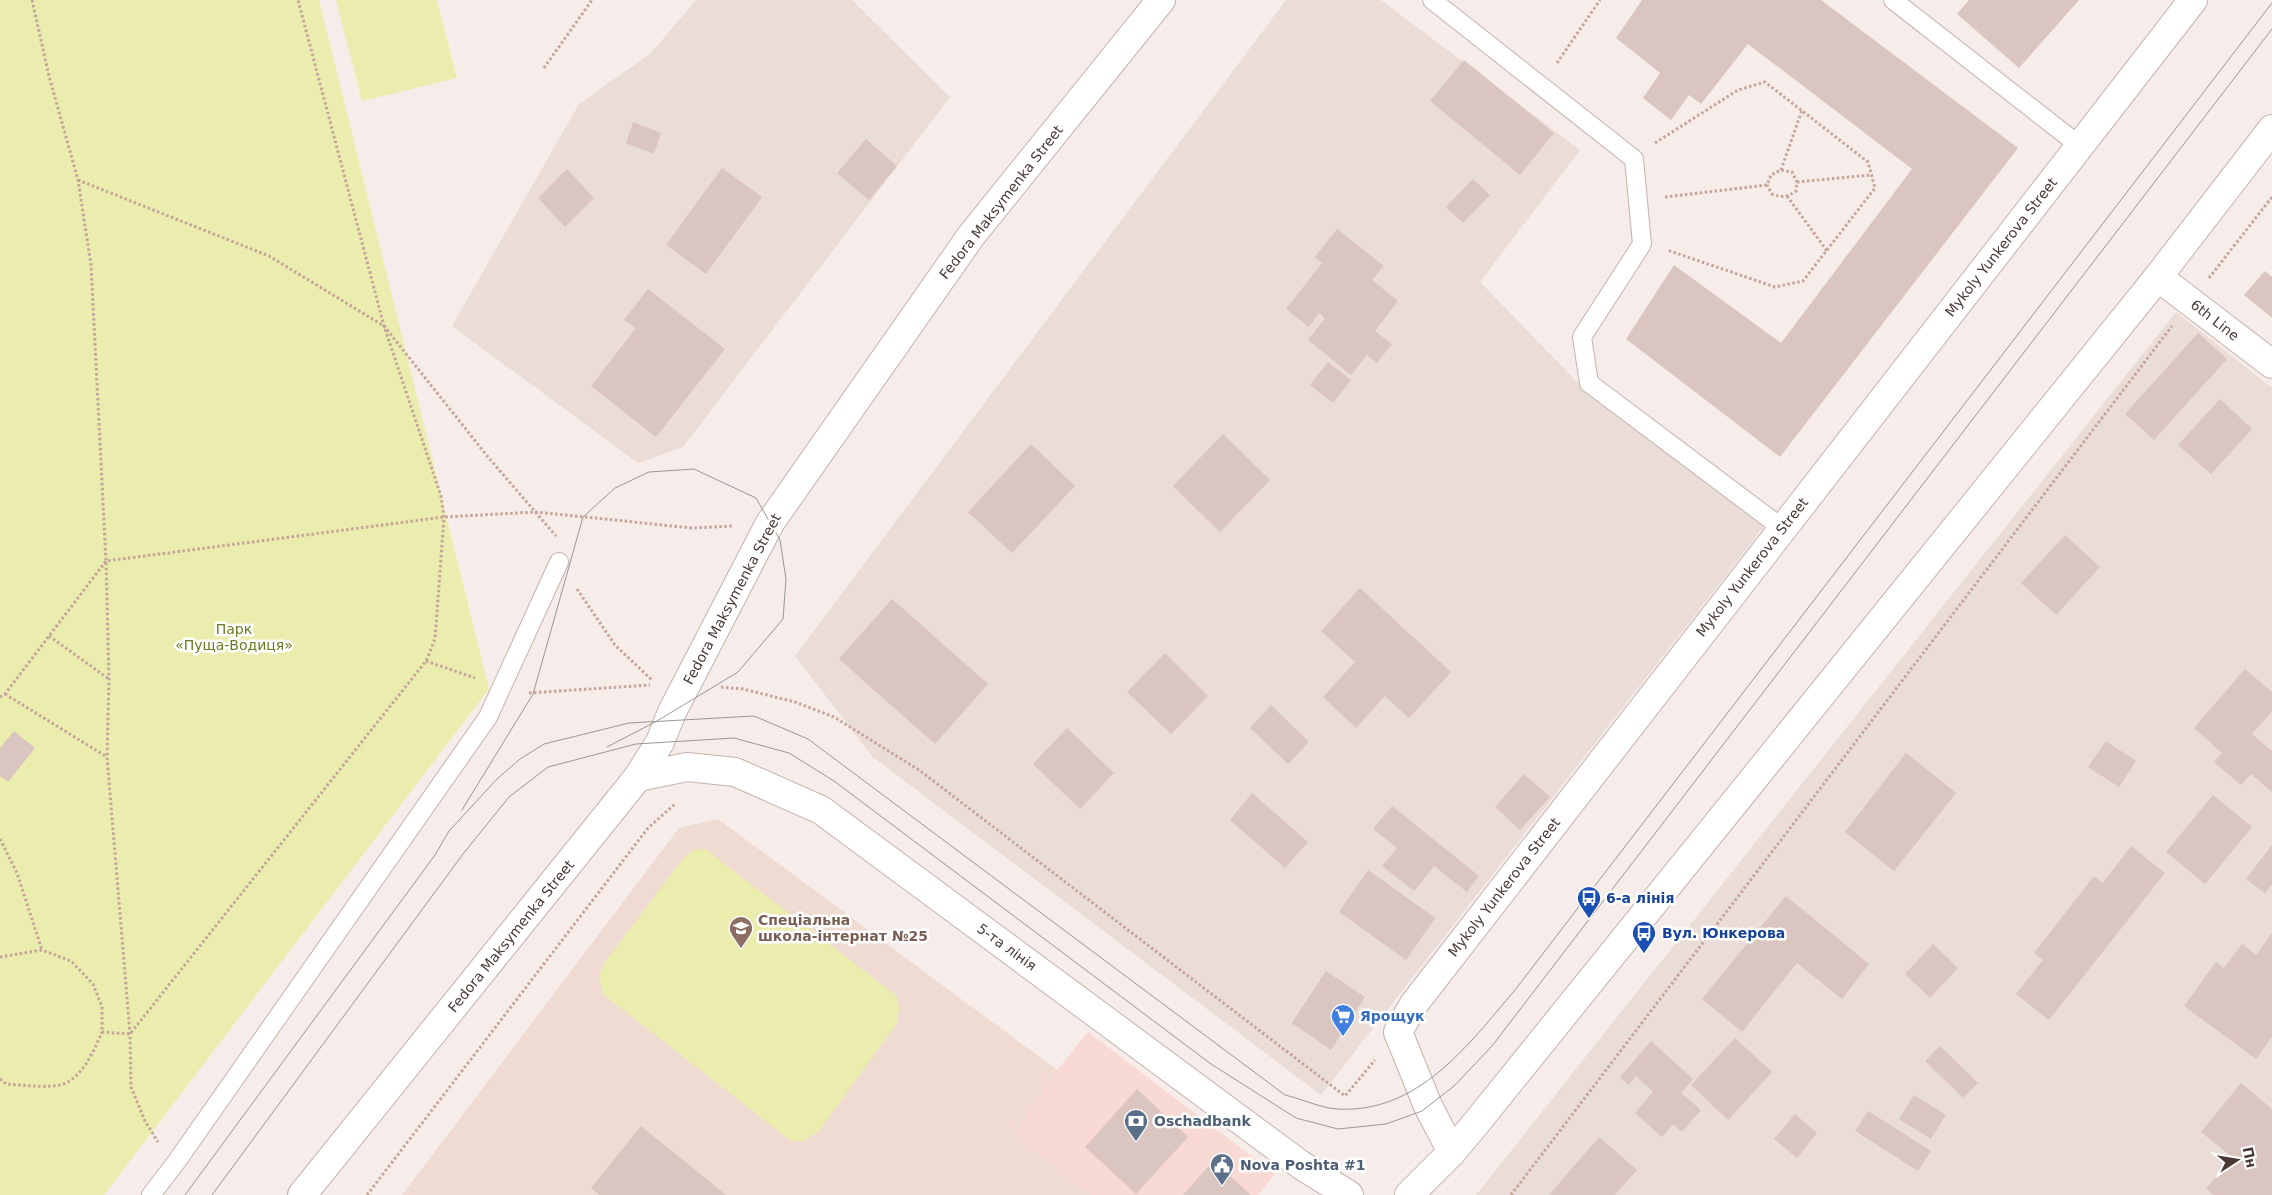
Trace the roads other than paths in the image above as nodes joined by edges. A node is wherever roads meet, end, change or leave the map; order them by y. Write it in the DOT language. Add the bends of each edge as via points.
graph roads {
  1 [pos="1161,0"];
  2 [pos="1432,0"];
  3 [pos="1893,0"];
  4 [pos="2193,0"];
  5 [pos="2272,129"];
  6 [pos="2080,146"];
  7 [pos="2158,277"];
  8 [pos="2272,364"];
  9 [pos="1782,528"];
  10 [pos="560,562"];
  11 [pos="638,777"];
  12 [pos="1452,1152"];
  13 [pos="150,1195"];
  14 [pos="302,1195"];
  15 [pos="1350,1195"];
  16 [pos="1409,1195"];
  1 -- 11 [label="street, Fedora Maksymenka Street" via="971,236 770,523 660,742"];
  2 -- 9 [label="lane" via="1634,159 1642,244 1582,337 1589,383"];
  3 -- 6 [label="lane"];
  4 -- 6 [label="street, Mykoly Yunkerova Street"];
  5 -- 7 [label="street"];
  6 -- 9 [label="street, Mykoly Yunkerova Street"];
  7 -- 8 [label="street, 6th Line"];
  7 -- 12 [label="street"];
  9 -- 12 [label="street, Mykoly Yunkerova Street" via="1414,1004 1398,1032 1428,1106"];
  10 -- 13 [label="lane" via="488,717"];
  11 -- 14 [label="street, Fedora Maksymenka Street"];
  11 -- 15 [label="street, 5-та лінія" via="687,767 735,772 821,810 1301,1165"];
  12 -- 16 [label="street"];
}
